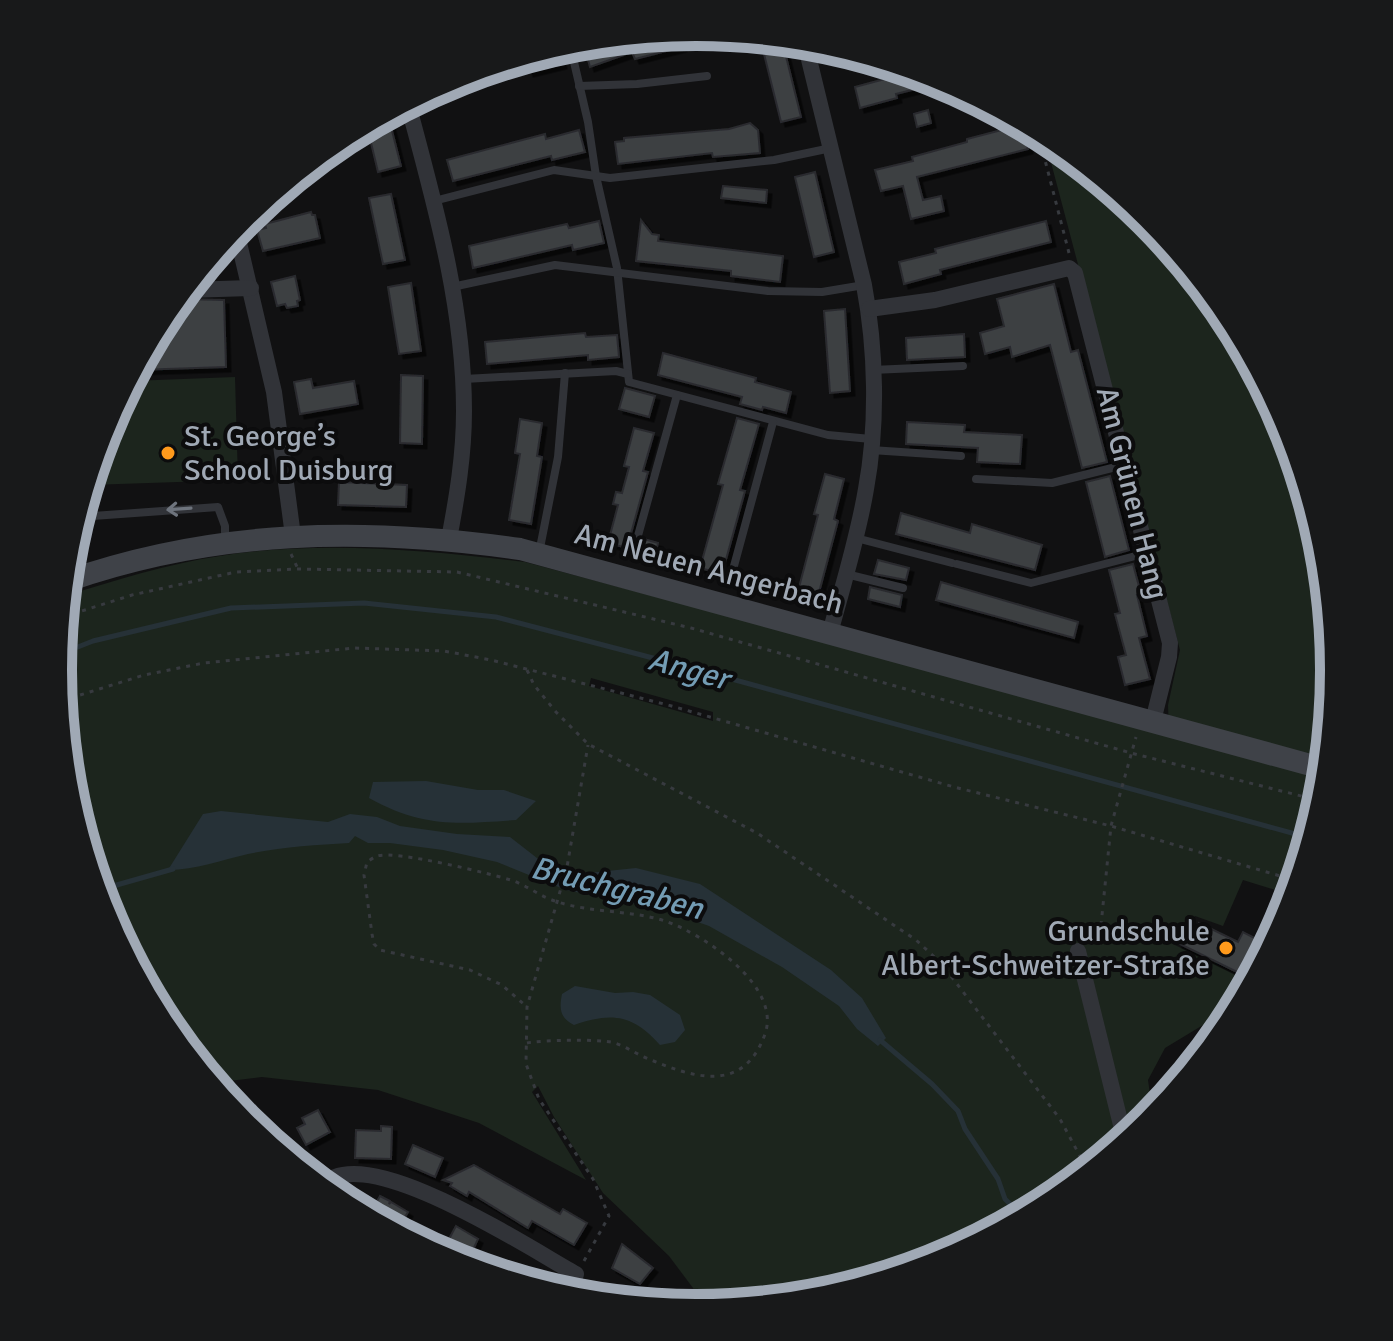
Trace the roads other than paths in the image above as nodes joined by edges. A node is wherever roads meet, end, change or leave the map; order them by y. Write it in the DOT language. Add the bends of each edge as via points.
graph roads {
  1 [pos="808,56"];
  2 [pos="573,58"];
  3 [pos="707,76"];
  4 [pos="579,86"];
  5 [pos="411,115"];
  6 [pos="831,148"];
  7 [pos="596,176"];
  8 [pos="434,201"];
  9 [pos="240,245"];
  10 [pos="618,273"];
  11 [pos="864,285"];
  12 [pos="452,287"];
  13 [pos="251,288"];
  14 [pos="201,290"];
  15 [pos="869,309"];
  16 [pos="963,366"];
  17 [pos="872,370"];
  18 [pos="565,373"];
  19 [pos="628,374"];
  20 [pos="463,379"];
  21 [pos="677,395"];
  22 [pos="773,422"];
  23 [pos="871,445"];
  24 [pos="961,456"];
  25 [pos="1124,465"];
  26 [pos="976,479"];
  27 [pos="91,516"];
  28 [pos="293,536"];
  29 [pos="855,537"];
  30 [pos="449,539"];
  31 [pos="225,544"];
  32 [pos="634,550"];
  33 [pos="1147,553"];
  34 [pos="539,554"];
  35 [pos="845,574"];
  36 [pos="79,577"];
  37 [pos="731,577"];
  38 [pos="903,588"];
  39 [pos="830,633"];
  40 [pos="1153,721"];
  41 [pos="1314,766"];
  42 [pos="1078,951"];
  43 [pos="1122,1127"];
  44 [pos="334,1179"];
  45 [pos="573,1283"];
  1 -- 6 [label="street"];
  2 -- 4 [label="lane"];
  3 -- 4 [label="lane"];
  4 -- 7 [label="lane"];
  5 -- 8 [label="street"];
  6 -- 7 [label="lane" via="774,160"];
  6 -- 11 [label="street"];
  7 -- 8 [label="lane" via="554,170"];
  7 -- 10 [label="lane"];
  8 -- 12 [label="street"];
  9 -- 13 [label="street"];
  10 -- 11 [label="lane" via="768,291 822,292"];
  10 -- 12 [label="lane" via="555,265"];
  10 -- 19 [label="lane"];
  11 -- 15 [label="street"];
  12 -- 20 [label="street"];
  13 -- 14 [label="street"];
  13 -- 28 [label="street" via="274,392"];
  15 -- 17 [label="street"];
  15 -- 25 [label="street, Am Grünen Hang" via="935,300 1069,268 1075,273"];
  16 -- 17 [label="lane"];
  17 -- 23 [label="street"];
  18 -- 19 [label="lane"];
  18 -- 20 [label="lane"];
  18 -- 34 [label="lane" via="558,457"];
  19 -- 21 [label="lane" via="629,382"];
  20 -- 30 [label="street" via="460,474"];
  21 -- 22 [label="lane"];
  21 -- 32 [label="lane"];
  22 -- 23 [label="lane"];
  22 -- 37 [label="lane"];
  23 -- 24 [label="lane"];
  23 -- 29 [label="street"];
  25 -- 26 [label="lane" via="1052,483"];
  25 -- 33 [label="street, Am Grünen Hang"];
  31 -- 27 [label="lane, one-way" via="218,507"];
  28 -- 30 [label="street, Am Neuen Angerbach"];
  28 -- 31 [label="street, Am Neuen Angerbach"];
  29 -- 33 [label="lane" via="1031,583"];
  29 -- 35 [label="street"];
  30 -- 34 [label="street, Am Neuen Angerbach"];
  31 -- 36 [label="street, Am Neuen Angerbach" via="141,558"];
  33 -- 40 [label="street, Am Grünen Hang" via="1170,643"];
  34 -- 39 [label="street, Am Neuen Angerbach"];
  35 -- 38 [label="lane"];
  35 -- 39 [label="street"];
  39 -- 40 [label="street, Am Neuen Angerbach"];
  40 -- 41 [label="street, Am Neuen Angerbach"];
  42 -- 43 [label="street"];
  44 -- 45 [label="street" via="363,1173 418,1188 576,1274"];
}
